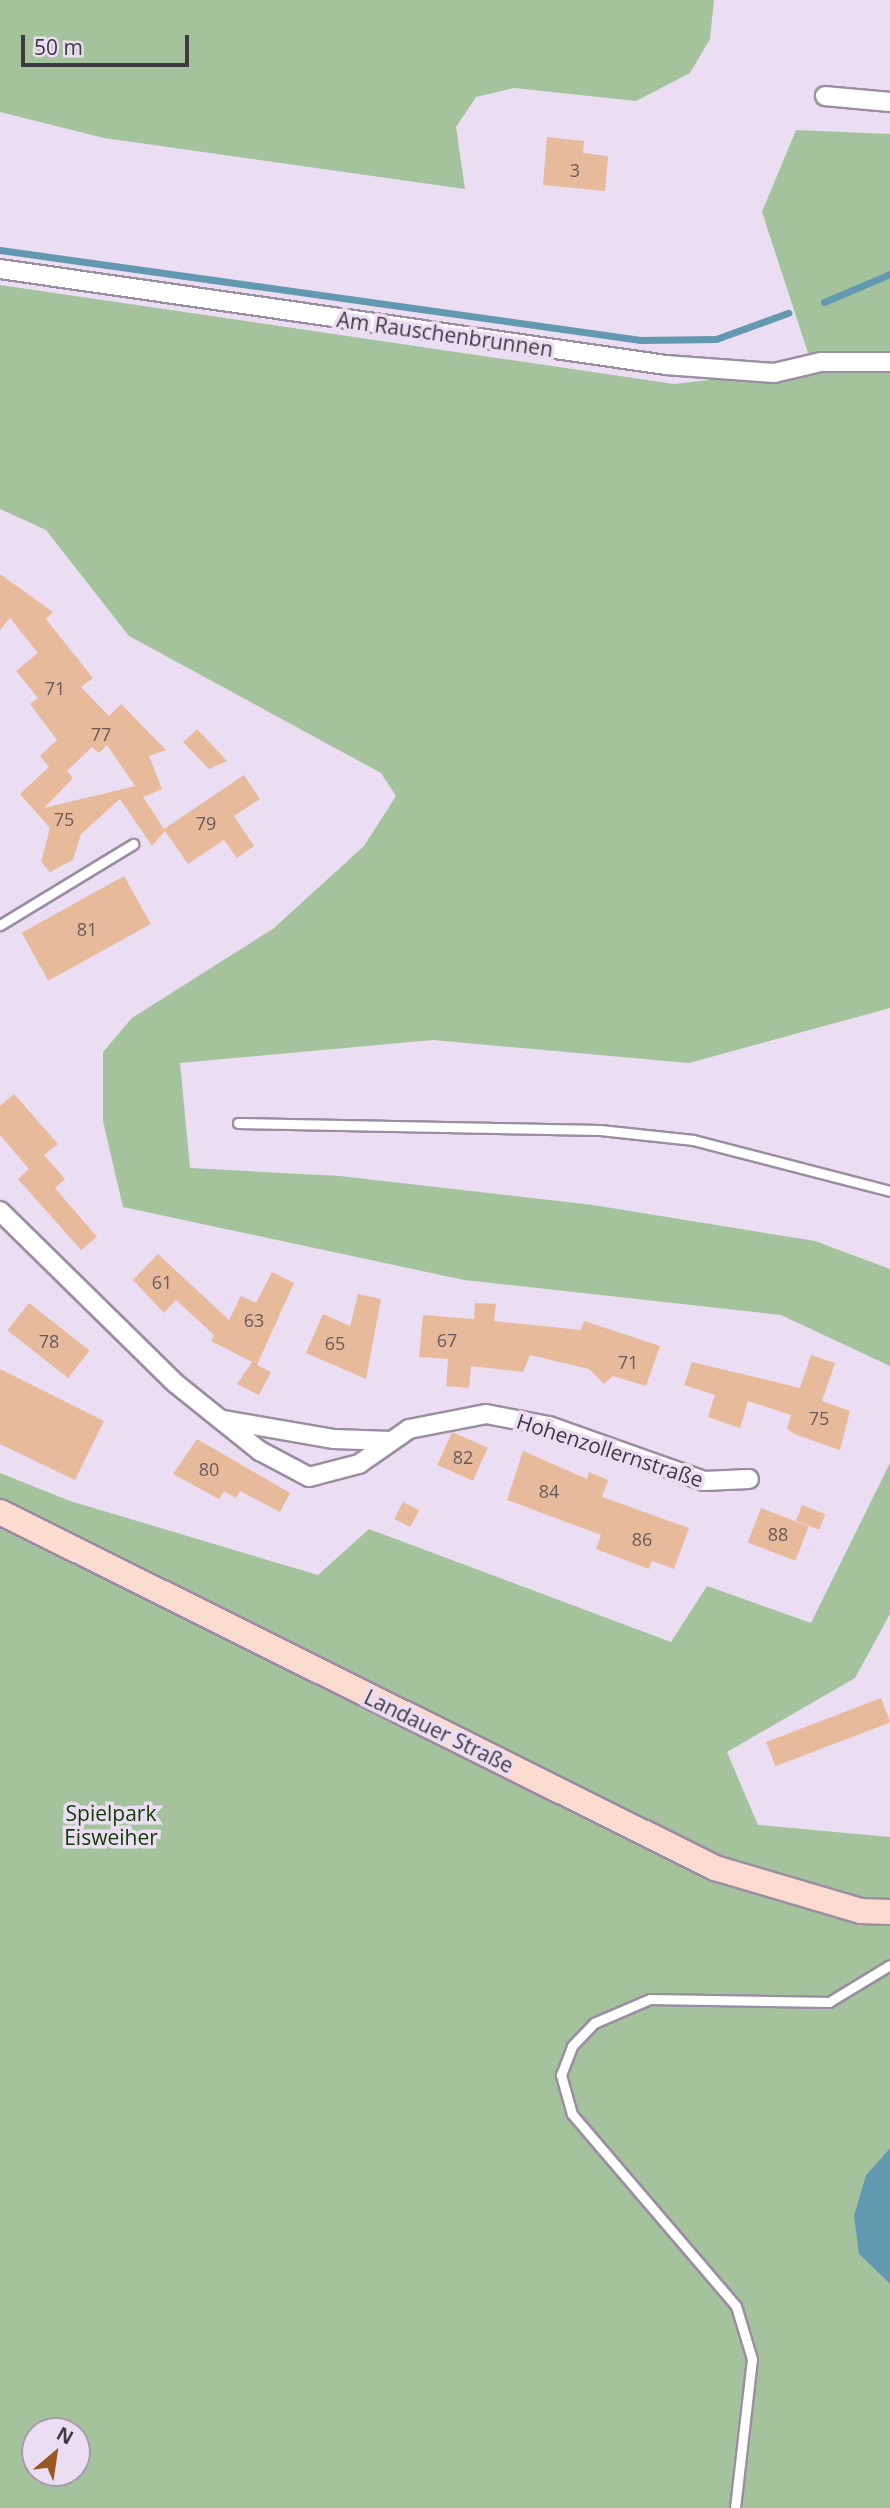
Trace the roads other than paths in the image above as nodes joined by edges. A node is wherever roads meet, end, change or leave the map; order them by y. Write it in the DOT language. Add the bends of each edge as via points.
graph roads {
  1 [pos="825,96"];
  2 [pos="890,102"];
  3 [pos="0,269"];
  4 [pos="890,362"];
  5 [pos="133,845"];
  6 [pos="0,925"];
  7 [pos="238,1123"];
  8 [pos="890,1191"];
  9 [pos="0,1211"];
  10 [pos="219,1419"];
  11 [pos="391,1441"];
  12 [pos="749,1479"];
  13 [pos="0,1513"];
  14 [pos="890,1912"];
  15 [pos="890,1965"];
  16 [pos="735,2508"];
  1 -- 2 [label="street"];
  3 -- 4 [label="street, Am Rauschenbrunnen" via="666,365 774,373 821,362"];
  5 -- 6 [label="lane"];
  7 -- 8 [label="lane" via="600,1130 693,1140"];
  9 -- 10 [label="street, Hohenzollernstraße" via="120,1335"];
  10 -- 11 [label="street, Hohenzollernstraße" via="334,1439"];
  10 -- 11 [label="street, Hohenzollernstraße" via="309,1477 359,1465"];
  11 -- 12 [label="street, Hohenzollernstraße" via="443,1419 486,1414 559,1430 704,1481"];
  13 -- 14 [label="main road, Landauer Straße" via="715,1868 861,1911"];
  15 -- 16 [label="lane" via="829,2002 650,1998 594,2023 572,2046 561,2075 572,2114 736,2306 752,2359"];
}
